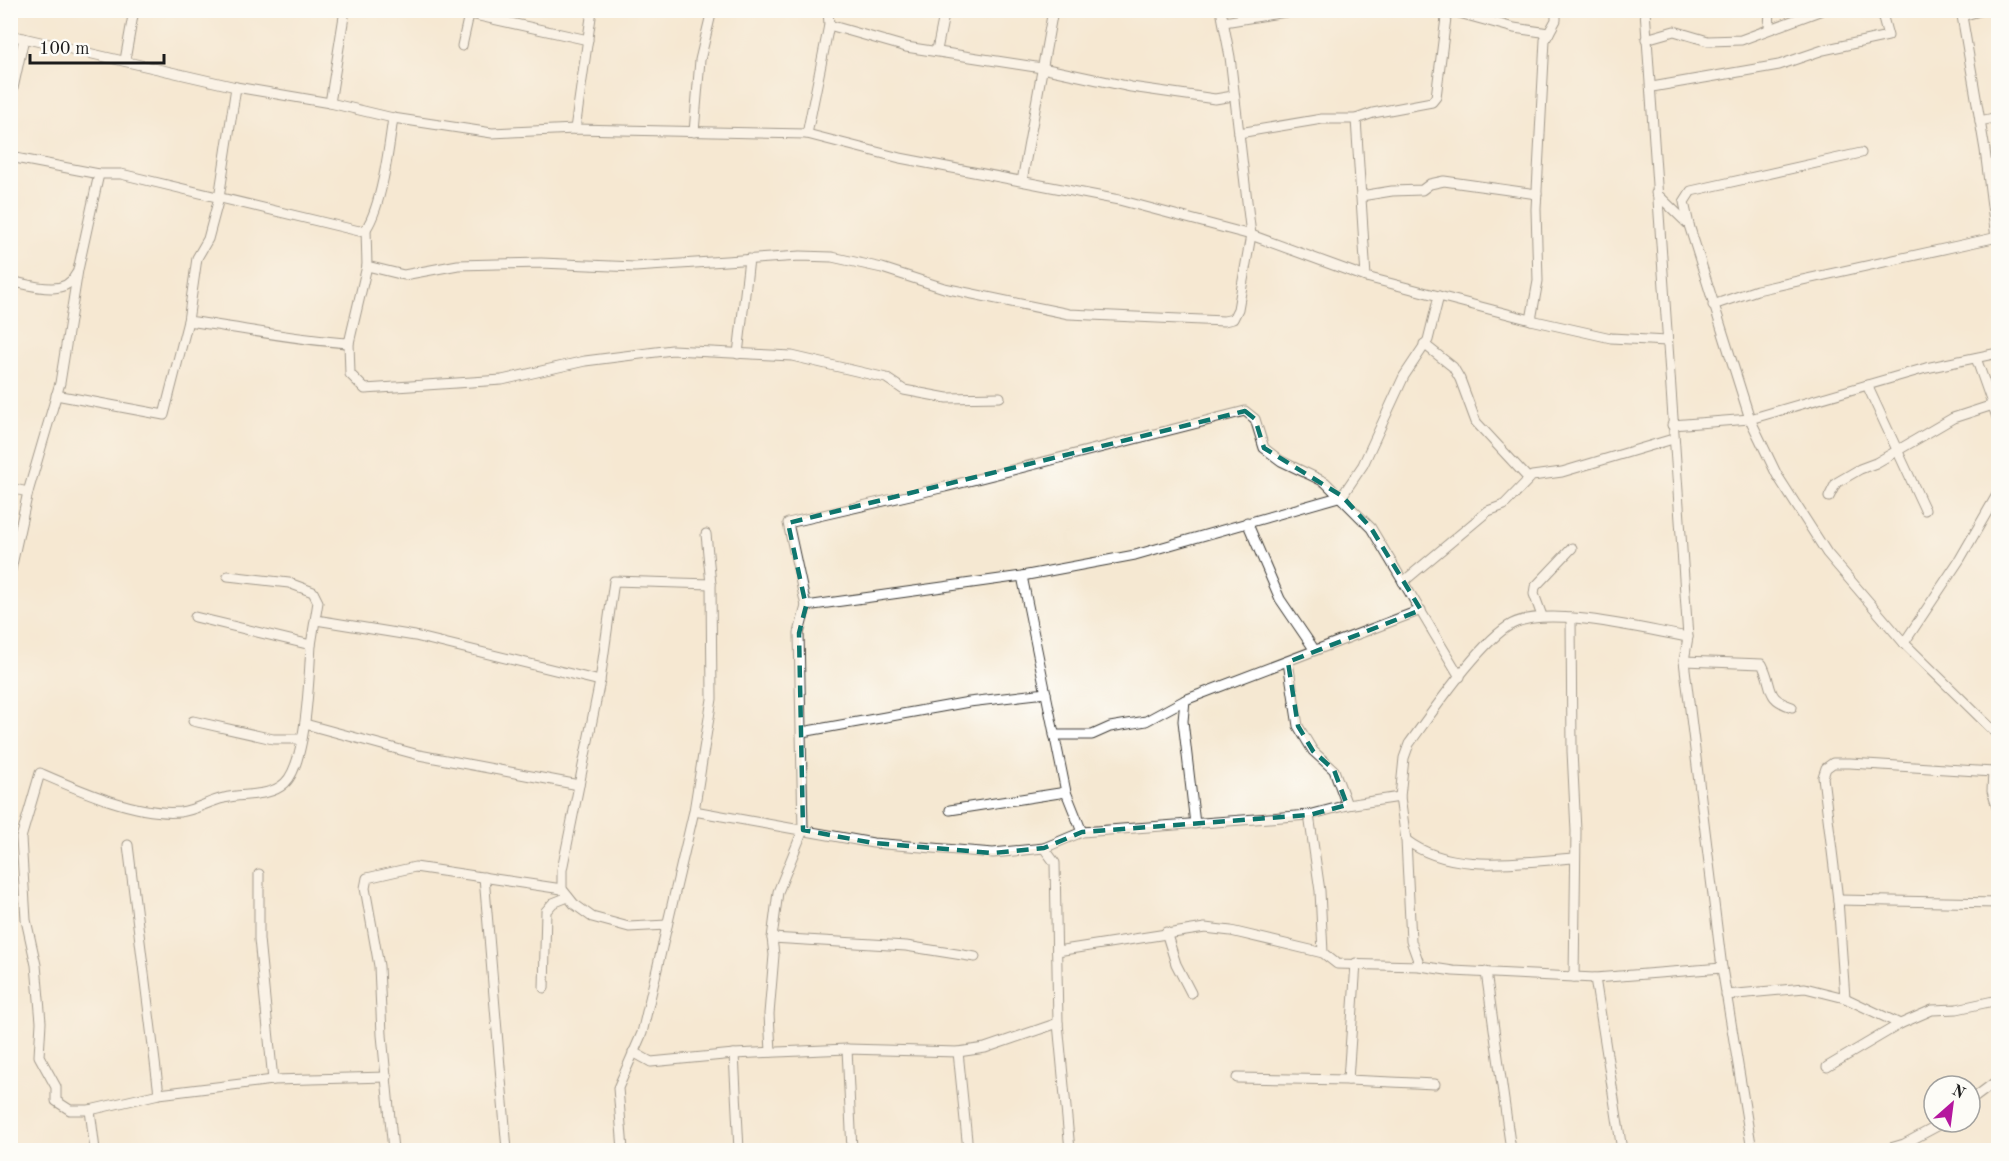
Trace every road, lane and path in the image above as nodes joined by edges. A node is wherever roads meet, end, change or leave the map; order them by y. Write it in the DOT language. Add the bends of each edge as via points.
graph roads {
  1 [pos="134,10"];
  2 [pos="345,10"];
  3 [pos="452,10"];
  4 [pos="592,10"];
  5 [pos="712,10"];
  6 [pos="828,10"];
  7 [pos="945,10"];
  8 [pos="1053,10"];
  9 [pos="1221,10"];
  10 [pos="1298,10"];
  11 [pos="1447,10"];
  12 [pos="1556,10"];
  13 [pos="1645,10"];
  14 [pos="1770,10"];
  15 [pos="1822,10"];
  16 [pos="1881,10"];
  17 [pos="1983,10"];
  18 [pos="470,12"];
  19 [pos="1962,13"];
  20 [pos="1224,22"];
  21 [pos="829,26"];
  22 [pos="1769,28"];
  23 [pos="1549,33"];
  24 [pos="10,35"];
  25 [pos="24,38"];
  26 [pos="1646,39"];
  27 [pos="588,40"];
  28 [pos="462,46"];
  29 [pos="937,50"];
  30 [pos="125,60"];
  31 [pos="1042,68"];
  32 [pos="236,87"];
  33 [pos="1652,87"];
  34 [pos="1233,96"];
  35 [pos="10,102"];
  36 [pos="330,103"];
  37 [pos="1998,117"];
  38 [pos="393,118"];
  39 [pos="1356,118"];
  40 [pos="1980,121"];
  41 [pos="575,129"];
  42 [pos="694,132"];
  43 [pos="1239,133"];
  44 [pos="807,134"];
  45 [pos="1861,153"];
  46 [pos="11,158"];
  47 [pos="99,174"];
  48 [pos="1022,182"];
  49 [pos="1656,193"];
  50 [pos="1537,194"];
  51 [pos="1361,196"];
  52 [pos="219,198"];
  53 [pos="1689,225"];
  54 [pos="366,229"];
  55 [pos="1251,235"];
  56 [pos="1997,237"];
  57 [pos="749,259"];
  58 [pos="367,266"];
  59 [pos="78,270"];
  60 [pos="1366,277"];
  61 [pos="10,281"];
  62 [pos="1440,296"];
  63 [pos="1713,305"];
  64 [pos="1531,320"];
  65 [pos="188,321"];
  66 [pos="1666,341"];
  67 [pos="349,343"];
  68 [pos="1424,345"];
  69 [pos="1998,353"];
  70 [pos="738,354"];
  71 [pos="1976,358"];
  72 [pos="1867,385"];
  73 [pos="56,395"];
  74 [pos="1000,397"];
  75 [pos="1993,405"];
  76 [pos="1750,419"];
  77 [pos="1998,420"];
  78 [pos="1672,425"];
  79 [pos="1673,439"];
  80 [pos="1896,450"];
  81 [pos="1528,478"];
  82 [pos="10,488"];
  83 [pos="28,492"];
  84 [pos="1998,493"];
  85 [pos="1342,496"];
  86 [pos="1829,497"];
  87 [pos="1925,510"];
  88 [pos="1247,522"];
  89 [pos="706,534"];
  90 [pos="1572,548"];
  91 [pos="10,574"];
  92 [pos="228,576"];
  93 [pos="1022,576"];
  94 [pos="1403,582"];
  95 [pos="711,584"];
  96 [pos="806,606"];
  97 [pos="1421,610"];
  98 [pos="1542,616"];
  99 [pos="195,617"];
  100 [pos="1571,618"];
  101 [pos="316,620"];
  102 [pos="1688,637"];
  103 [pos="1904,643"];
  104 [pos="311,645"];
  105 [pos="1314,650"];
  106 [pos="1684,661"];
  107 [pos="1288,662"];
  108 [pos="1460,677"];
  109 [pos="600,681"];
  110 [pos="1046,693"];
  111 [pos="1185,700"];
  112 [pos="1792,707"];
  113 [pos="193,721"];
  114 [pos="305,724"];
  115 [pos="802,732"];
  116 [pos="1054,735"];
  117 [pos="1998,735"];
  118 [pos="301,740"];
  119 [pos="1996,770"];
  120 [pos="579,785"];
  121 [pos="1066,792"];
  122 [pos="1401,797"];
  123 [pos="1347,804"];
  124 [pos="951,810"];
  125 [pos="1998,810"];
  126 [pos="694,811"];
  127 [pos="1309,815"];
  128 [pos="1195,824"];
  129 [pos="803,830"];
  130 [pos="1082,832"];
  131 [pos="1406,840"];
  132 [pos="128,845"];
  133 [pos="1048,846"];
  134 [pos="1575,858"];
  135 [pos="259,874"];
  136 [pos="484,877"];
  137 [pos="562,889"];
  138 [pos="568,897"];
  139 [pos="1838,900"];
  140 [pos="1998,903"];
  141 [pos="667,925"];
  142 [pos="1166,932"];
  143 [pos="772,938"];
  144 [pos="1057,951"];
  145 [pos="1323,953"];
  146 [pos="975,957"];
  147 [pos="1356,963"];
  148 [pos="1420,966"];
  149 [pos="1722,968"];
  150 [pos="1486,972"];
  151 [pos="1574,977"];
  152 [pos="1595,978"];
  153 [pos="544,988"];
  154 [pos="1191,993"];
  155 [pos="1726,995"];
  156 [pos="1845,998"];
  157 [pos="1998,1000"];
  158 [pos="1058,1023"];
  159 [pos="1900,1024"];
  160 [pos="847,1049"];
  161 [pos="633,1052"];
  162 [pos="771,1052"];
  163 [pos="958,1052"];
  164 [pos="734,1054"];
  165 [pos="1827,1067"];
  166 [pos="387,1077"];
  167 [pos="1237,1078"];
  168 [pos="273,1080"];
  169 [pos="1348,1080"];
  170 [pos="1998,1080"];
  171 [pos="1435,1084"];
  172 [pos="1982,1092"];
  173 [pos="159,1094"];
  174 [pos="90,1110"];
  175 [pos="1923,1134"];
  176 [pos="95,1150"];
  177 [pos="393,1150"];
  178 [pos="507,1150"];
  179 [pos="622,1150"];
  180 [pos="739,1150"];
  181 [pos="852,1150"];
  182 [pos="968,1150"];
  183 [pos="1070,1150"];
  184 [pos="1511,1150"];
  185 [pos="1622,1150"];
  186 [pos="1752,1150"];
  187 [pos="1884,1150"];
  1 -- 30 [label="street"];
  2 -- 36 [label="street"];
  3 -- 18 [label="street"];
  4 -- 27 [label="street"];
  5 -- 42 [label="street" via="700,60"];
  6 -- 21 [label="street"];
  7 -- 29 [label="street"];
  8 -- 31 [label="street"];
  9 -- 20 [label="street"];
  10 -- 20 [label="street"];
  11 -- 23 [label="street"];
  11 -- 39 [label="street" via="1435,100"];
  12 -- 23 [label="street"];
  13 -- 26 [label="street"];
  14 -- 22 [label="street"];
  15 -- 22 [label="street"];
  16 -- 33 [label="street" via="1888,36 1823,50 1779,65"];
  17 -- 19 [label="street"];
  18 -- 27 [label="street"];
  18 -- 28 [label="street"];
  19 -- 40 [label="street"];
  20 -- 34 [label="street"];
  21 -- 29 [label="street" via="906,47"];
  21 -- 44 [label="street"];
  22 -- 26 [label="street" via="1741,40 1708,42 1674,31"];
  23 -- 50 [label="street" via="1545,40"];
  24 -- 25 [label="street"];
  25 -- 30 [label="street"];
  25 -- 35 [label="street"];
  26 -- 33 [label="street"];
  27 -- 41 [label="street"];
  29 -- 31 [label="street"];
  30 -- 32 [label="street"];
  31 -- 34 [label="street" via="1184,95 1215,99"];
  31 -- 48 [label="street"];
  32 -- 36 [label="street"];
  32 -- 52 [label="street"];
  33 -- 49 [label="street"];
  34 -- 43 [label="street"];
  36 -- 38 [label="street"];
  37 -- 40 [label="street"];
  38 -- 41 [label="street" via="492,133"];
  38 -- 54 [label="street" via="385,168"];
  39 -- 43 [label="street" via="1322,119"];
  39 -- 51 [label="street"];
  40 -- 56 [label="street"];
  41 -- 42 [label="street"];
  42 -- 44 [label="street"];
  43 -- 55 [label="street"];
  44 -- 48 [label="street" via="900,158"];
  45 -- 53 [label="street" via="1691,191 1684,202"];
  46 -- 47 [label="street"];
  47 -- 52 [label="street" via="121,174"];
  47 -- 59 [label="street"];
  48 -- 55 [label="street" via="1119,201"];
  49 -- 53 [label="street"];
  49 -- 66 [label="street"];
  50 -- 51 [label="street" via="1443,181 1422,190"];
  50 -- 64 [label="street" via="1538,281"];
  51 -- 60 [label="street"];
  52 -- 54 [label="street" via="359,231"];
  52 -- 65 [label="street" via="211,230 197,258"];
  53 -- 63 [label="street"];
  54 -- 58 [label="street"];
  55 -- 57 [label="street" via="1236,315 1224,321 1069,314 944,288 832,257"];
  55 -- 60 [label="street"];
  56 -- 63 [label="street" via="1757,290"];
  57 -- 58 [label="street" via="635,267 541,263 458,266 404,275"];
  57 -- 70 [label="street"];
  58 -- 67 [label="street"];
  59 -- 61 [label="street" via="65,286 54,288"];
  59 -- 73 [label="street"];
  60 -- 62 [label="street"];
  62 -- 64 [label="street"];
  62 -- 68 [label="street"];
  63 -- 76 [label="street"];
  64 -- 66 [label="street" via="1611,338"];
  65 -- 67 [label="street" via="303,341"];
  65 -- 73 [label="street" via="164,415"];
  66 -- 78 [label="street"];
  67 -- 70 [label="street" via="350,374 365,389 502,380 585,361 672,350"];
  68 -- 81 [label="street" via="1453,367 1476,422"];
  68 -- 85 [label="street" via="1404,376 1363,465"];
  69 -- 71 [label="street"];
  70 -- 74 [label="street" via="792,356 828,363 886,378 904,390 947,398"];
  71 -- 72 [label="street"];
  71 -- 75 [label="street"];
  72 -- 76 [label="street"];
  72 -- 80 [label="street"];
  73 -- 83 [label="street"];
  75 -- 77 [label="street"];
  75 -- 80 [label="street" via="1953,418"];
  76 -- 78 [label="street"];
  76 -- 103 [label="street" via="1777,475 1827,553"];
  78 -- 79 [label="street"];
  79 -- 81 [label="street" via="1562,472"];
  79 -- 102 [label="street"];
  80 -- 86 [label="street" via="1836,483"];
  80 -- 87 [label="street"];
  81 -- 94 [label="street" via="1504,505 1488,511"];
  82 -- 83 [label="street"];
  83 -- 91 [label="street"];
  84 -- 103 [label="street"];
  85 -- 88 [label="street"];
  85 -- 94 [label="street" via="1371,528"];
  85 -- 96 [label="street" via="1325,482 1281,461 1264,448 1255,419 1245,411 788,523"];
  88 -- 93 [label="street" via="1135,555"];
  88 -- 105 [label="street" via="1280,599"];
  89 -- 95 [label="street"];
  90 -- 98 [label="street" via="1535,587"];
  92 -- 101 [label="street" via="305,587 318,602"];
  93 -- 96 [label="street"];
  93 -- 110 [label="street"];
  94 -- 97 [label="street"];
  95 -- 109 [label="street" via="614,580"];
  95 -- 126 [label="street" via="712,699"];
  96 -- 115 [label="street" via="800,633"];
  97 -- 105 [label="street"];
  97 -- 108 [label="street"];
  98 -- 100 [label="street"];
  98 -- 108 [label="street" via="1500,631"];
  99 -- 104 [label="street"];
  100 -- 102 [label="street"];
  100 -- 134 [label="street"];
  101 -- 104 [label="street"];
  101 -- 109 [label="street" via="415,636"];
  102 -- 106 [label="street"];
  103 -- 117 [label="street"];
  104 -- 114 [label="street"];
  105 -- 107 [label="street"];
  106 -- 112 [label="street" via="1762,664 1777,702"];
  106 -- 149 [label="street"];
  107 -- 111 [label="street"];
  107 -- 123 [label="street" via="1298,726 1313,751 1334,770"];
  108 -- 122 [label="street" via="1409,744"];
  109 -- 120 [label="street"];
  110 -- 115 [label="street" via="969,702"];
  110 -- 116 [label="street"];
  111 -- 116 [label="street" via="1146,721 1110,727 1092,735"];
  111 -- 128 [label="street" via="1183,721"];
  113 -- 118 [label="street" via="273,739"];
  114 -- 118 [label="street"];
  114 -- 120 [label="street" via="419,755"];
  115 -- 129 [label="street"];
  116 -- 121 [label="street"];
  118 -- 174 [label="street" via="290,776 277,789 224,798 180,812 98,797 40,773 21,838 26,920 36,964 41,1022 39,1056 56,1087 56,1101 70,1110"];
  119 -- 125 [label="street" via="1992,791"];
  119 -- 139 [label="street" via="1850,762 1826,768 1823,777"];
  120 -- 137 [label="street" via="562,870"];
  121 -- 124 [label="street"];
  121 -- 130 [label="street"];
  122 -- 123 [label="street"];
  122 -- 131 [label="street"];
  123 -- 127 [label="street"];
  126 -- 129 [label="street"];
  126 -- 141 [label="street"];
  127 -- 128 [label="street"];
  127 -- 145 [label="street" via="1320,891"];
  128 -- 130 [label="street"];
  129 -- 133 [label="street" via="873,843 993,853"];
  129 -- 143 [label="street" via="782,876"];
  130 -- 133 [label="street"];
  131 -- 134 [label="street" via="1439,858 1474,862"];
  131 -- 148 [label="street" via="1411,941"];
  132 -- 173 [label="street"];
  133 -- 144 [label="street" via="1055,863"];
  134 -- 151 [label="street"];
  135 -- 168 [label="street" via="259,939"];
  136 -- 137 [label="street"];
  136 -- 166 [label="street" via="415,867 379,873 364,883 379,966"];
  136 -- 178 [label="street"];
  137 -- 138 [label="street"];
  138 -- 141 [label="street" via="592,917 614,924"];
  138 -- 153 [label="street" via="546,911"];
  139 -- 140 [label="street"];
  139 -- 156 [label="street"];
  141 -- 161 [label="street" via="642,1033"];
  142 -- 144 [label="street"];
  142 -- 145 [label="street" via="1222,930"];
  142 -- 154 [label="street"];
  143 -- 146 [label="street" via="906,946"];
  143 -- 162 [label="street"];
  144 -- 158 [label="street"];
  145 -- 147 [label="street" via="1337,964"];
  147 -- 148 [label="street"];
  147 -- 169 [label="street"];
  148 -- 150 [label="street"];
  149 -- 152 [label="street"];
  149 -- 155 [label="street"];
  150 -- 151 [label="street"];
  150 -- 184 [label="street"];
  151 -- 152 [label="street"];
  152 -- 185 [label="street"];
  155 -- 156 [label="street" via="1805,988"];
  155 -- 186 [label="street"];
  156 -- 159 [label="street"];
  157 -- 159 [label="street" via="1932,1010"];
  158 -- 163 [label="street" via="985,1048"];
  158 -- 183 [label="street"];
  159 -- 165 [label="street"];
  160 -- 162 [label="street"];
  160 -- 163 [label="street"];
  160 -- 181 [label="street"];
  161 -- 164 [label="street" via="651,1062"];
  161 -- 179 [label="street" via="618,1088"];
  162 -- 164 [label="street"];
  163 -- 182 [label="street"];
  164 -- 180 [label="street"];
  166 -- 168 [label="street"];
  166 -- 177 [label="street"];
  167 -- 169 [label="street"];
  168 -- 173 [label="street"];
  169 -- 171 [label="street"];
  170 -- 172 [label="street"];
  173 -- 174 [label="street"];
  174 -- 176 [label="street"];
  175 -- 187 [label="street"];
}
